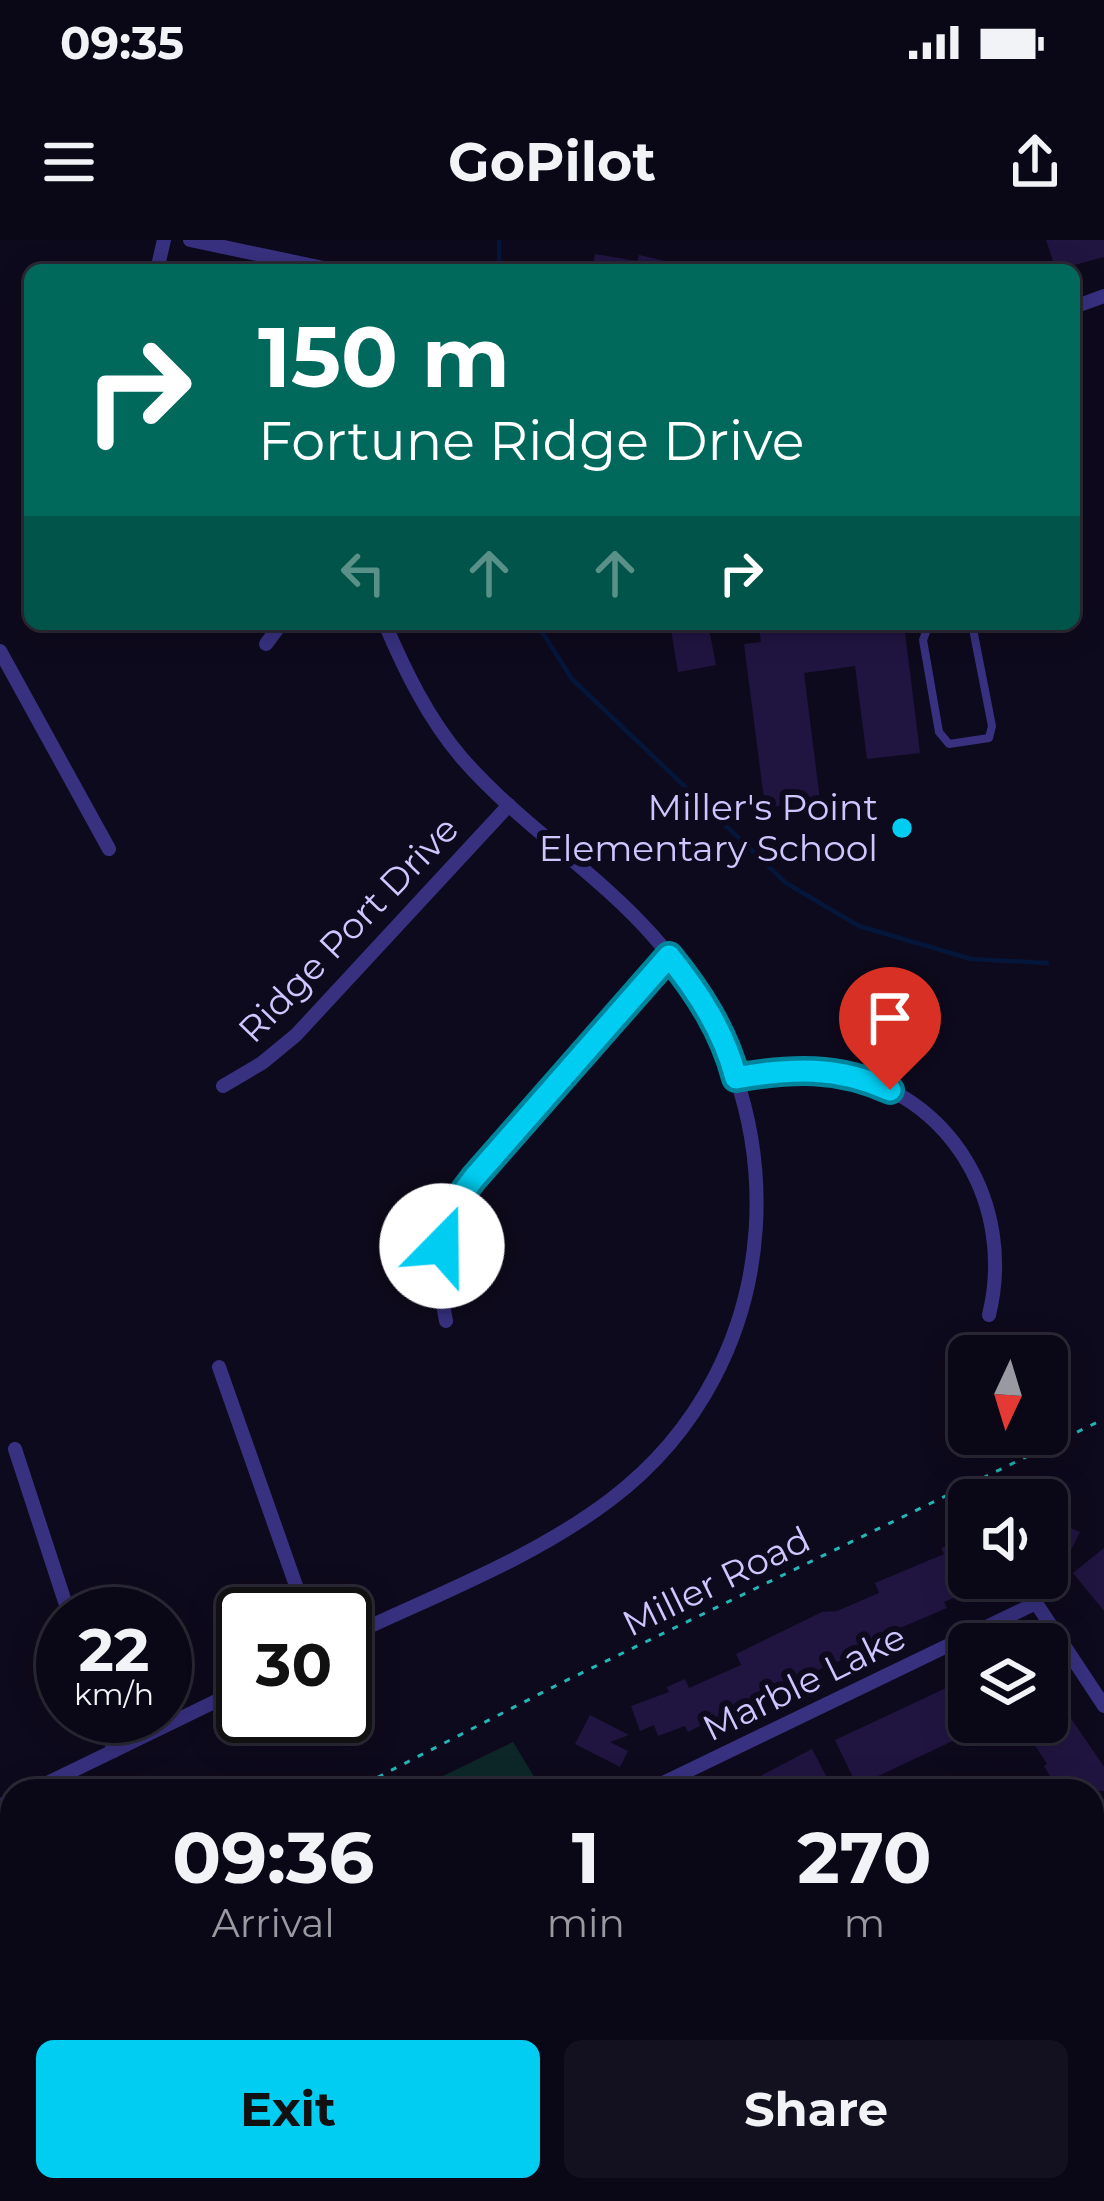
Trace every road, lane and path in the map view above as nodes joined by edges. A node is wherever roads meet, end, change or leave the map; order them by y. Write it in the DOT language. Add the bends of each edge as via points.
graph roads {
  1 [pos="190,240"];
  2 [pos="304,264"];
  3 [pos="276,630"];
  4 [pos="388,630"];
  5 [pos="927,630"];
  6 [pos="973,630"];
  7 [pos="266,644"];
  8 [pos="0,651"];
  9 [pos="509,805"];
  10 [pos="109,849"];
  11 [pos="669,956"];
  12 [pos="736,1078"];
  13 [pos="223,1086"];
  14 [pos="988,1315"];
  15 [pos="446,1321"];
  16 [pos="219,1367"];
  17 [pos="1104,1419"];
  18 [pos="15,1449"];
  19 [pos="60,1587"];
  20 [pos="296,1587"];
  21 [pos="372,1625"];
  22 [pos="216,1701"];
  23 [pos="1104,1706"];
  24 [pos="112,1743"];
  25 [pos="115,1751"];
  26 [pos="56,1779"];
  27 [pos="374,1779"];
  28 [pos="681,1779"];
  1 -- 2 [label="street"];
  3 -- 7 [label="street"];
  4 -- 9 [label="street" via="425,707"];
  5 -- 6 [label="lane" via="939,732 949,744 989,739 992,726"];
  8 -- 10 [label="street"];
  9 -- 11 [label="street"];
  9 -- 13 [label="street, Ridge Port Drive" via="296,1035"];
  11 -- 12 [label="street" via="710,1014"];
  11 -- 15 [label="street" via="458,1199 440,1262"];
  12 -- 14 [label="street" via="792,1069 852,1076 890,1090 939,1125 983,1192 997,1253"];
  12 -- 21 [label="street" via="758,1173 754,1256 732,1336 690,1416 641,1474 578,1523"];
  16 -- 20 [label="street"];
  17 -- 27 [label="path, Miller Road"];
  18 -- 19 [label="street"];
  22 -- 25 [label="street"];
  23 -- 28 [label="street, Marble Lake" via="1036,1603"];
  24 -- 25 [label="street"];
  25 -- 26 [label="street"];
}
